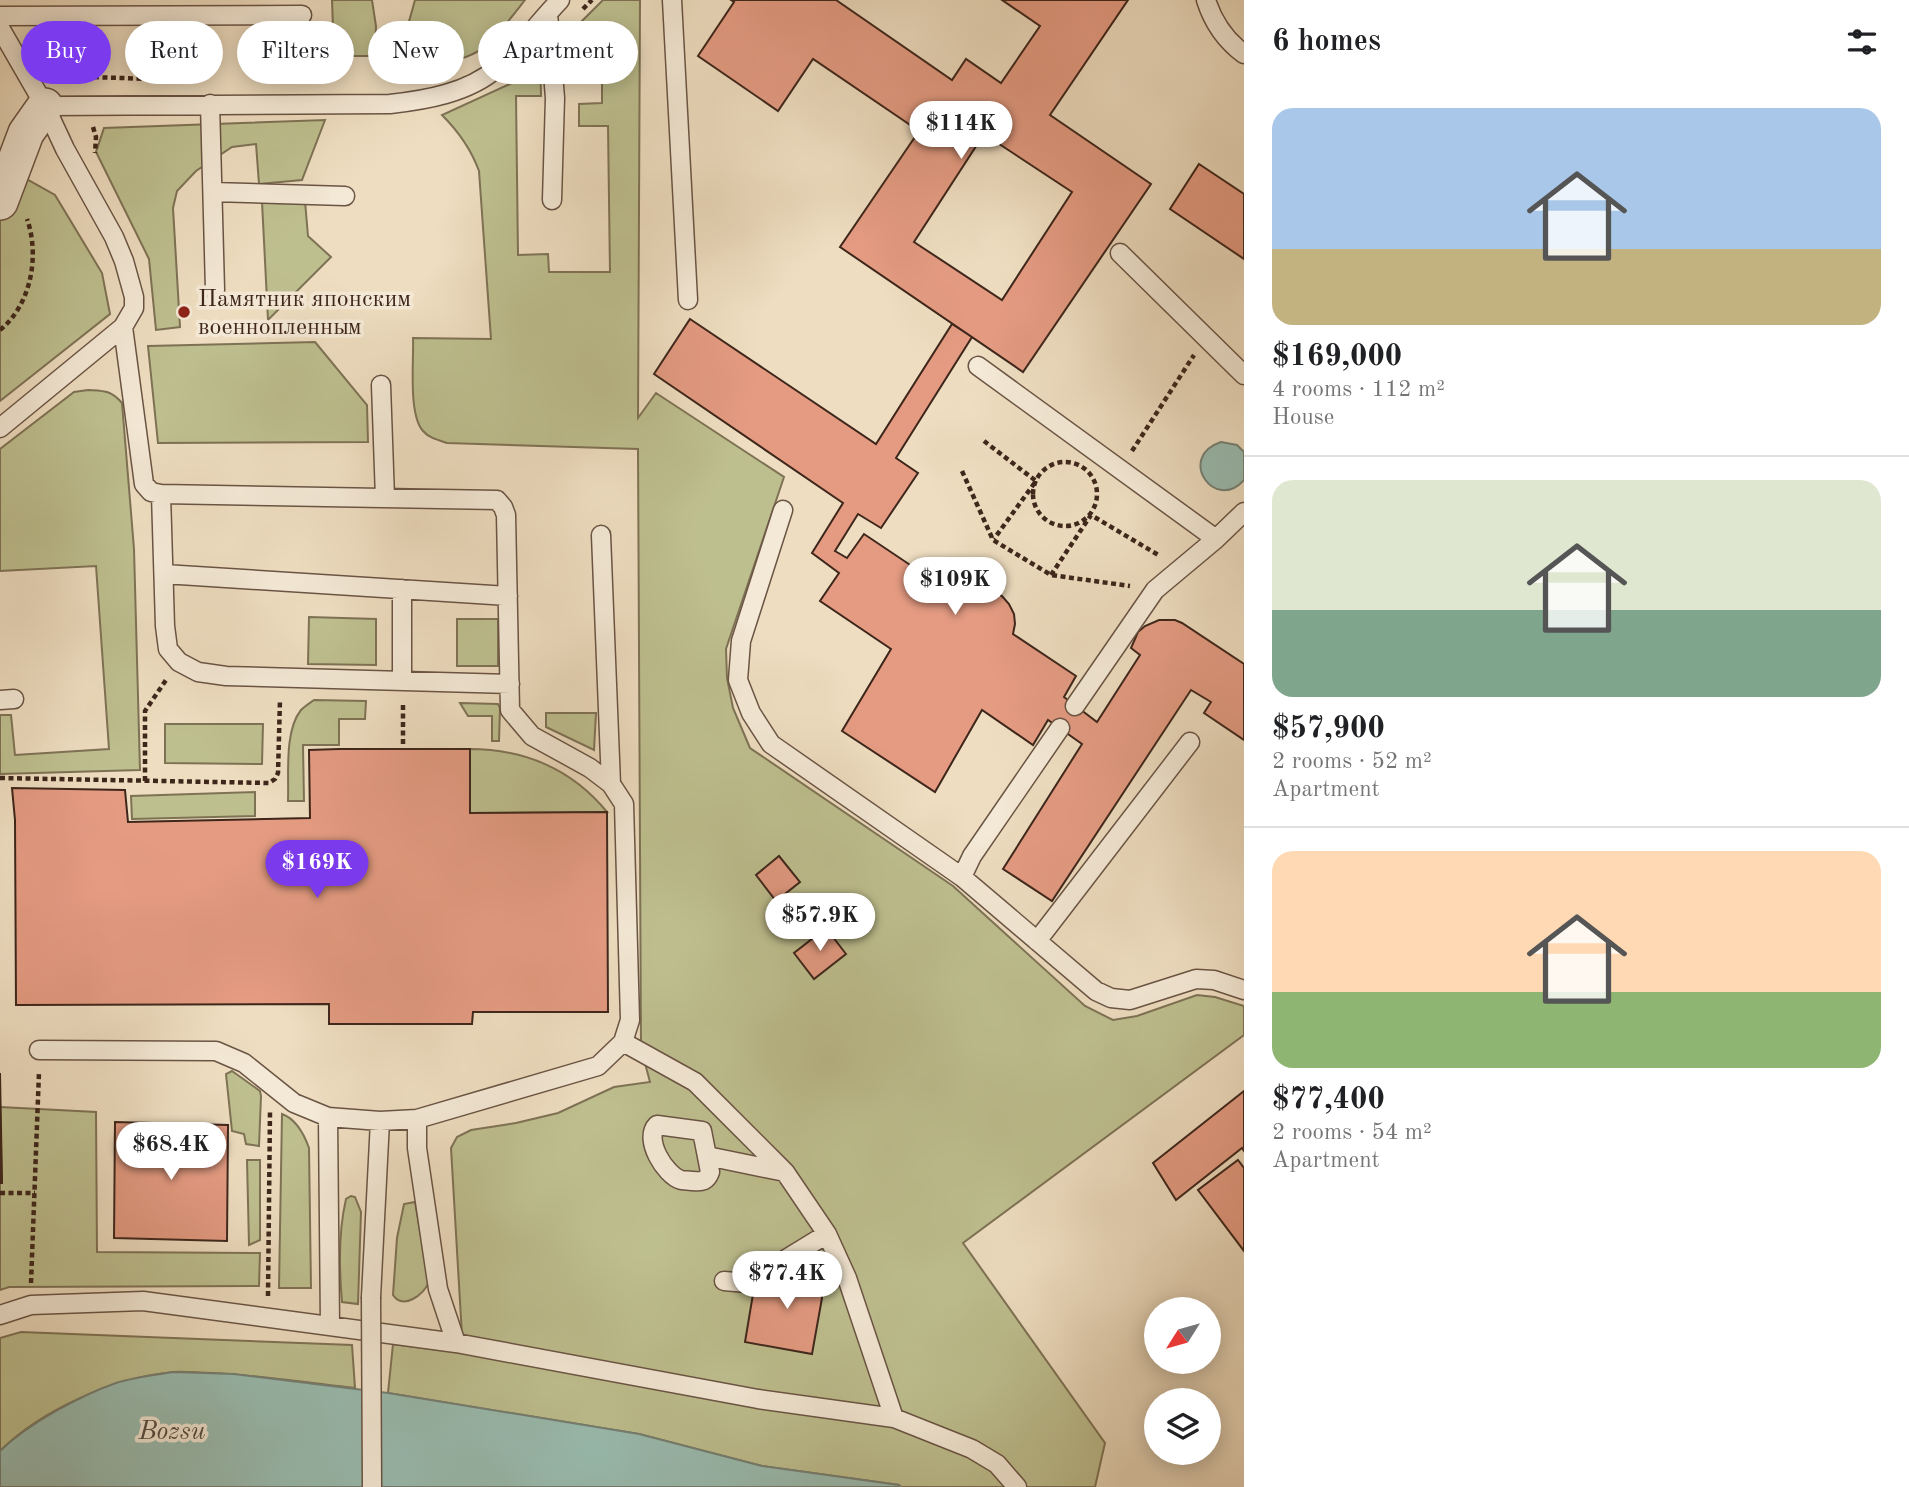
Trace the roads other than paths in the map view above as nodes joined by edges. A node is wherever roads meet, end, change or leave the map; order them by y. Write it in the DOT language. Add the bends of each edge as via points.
graph roads {
  1 [pos="672,0"];
  2 [pos="1206,0"];
  3 [pos="554,6"];
  4 [pos="302,15"];
  5 [pos="0,16"];
  6 [pos="0,28"];
  7 [pos="1244,54"];
  8 [pos="51,91"];
  9 [pos="210,104"];
  10 [pos="213,192"];
  11 [pos="345,197"];
  12 [pos="552,200"];
  13 [pos="12,206"];
  14 [pos="1120,253"];
  15 [pos="215,290"];
  16 [pos="688,300"];
  17 [pos="123,327"];
  18 [pos="978,366"];
  19 [pos="1244,375"];
  20 [pos="381,385"];
  21 [pos="0,428"];
  22 [pos="161,494"];
  23 [pos="385,498"];
  24 [pos="783,510"];
  25 [pos="1244,512"];
  26 [pos="601,536"];
  27 [pos="1216,538"];
  28 [pos="164,574"];
  29 [pos="402,589"];
  30 [pos="508,596"];
  31 [pos="402,681"];
  32 [pos="510,684"];
  33 [pos="1075,706"];
  34 [pos="1060,728"];
  35 [pos="1190,742"];
  36 [pos="611,784"];
  37 [pos="962,877"];
  38 [pos="1037,941"];
  39 [pos="1244,990"];
  40 [pos="623,1042"];
  41 [pos="39,1050"];
  42 [pos="328,1117"];
  43 [pos="417,1119"];
  44 [pos="380,1121"];
  45 [pos="707,1156"];
  46 [pos="785,1172"];
  47 [pos="827,1234"];
  48 [pos="724,1281"];
  49 [pos="0,1315"];
  50 [pos="330,1326"];
  51 [pos="456,1343"];
  52 [pos="894,1418"];
  53 [pos="372,1487"];
  54 [pos="1017,1487"];
  1 -- 16 [label="lane"];
  2 -- 7 [label="lane" via="1231,44"];
  3 -- 9 [label="lane" via="496,68 451,92 390,104"];
  3 -- 12 [label="lane"];
  4 -- 5 [label="lane"];
  6 -- 8 [label="lane"];
  8 -- 9 [label="lane"];
  8 -- 13 [label="street" via="26,133"];
  8 -- 17 [label="lane" via="65,149 129,272 134,308"];
  9 -- 10 [label="lane"];
  10 -- 11 [label="lane"];
  10 -- 15 [label="lane"];
  14 -- 19 [label="lane"];
  17 -- 21 [label="lane"];
  17 -- 22 [label="lane" via="144,484"];
  18 -- 27 [label="lane"];
  20 -- 23 [label="lane"];
  22 -- 23 [label="lane"];
  22 -- 28 [label="lane"];
  23 -- 30 [label="lane" via="501,503 506,515"];
  24 -- 37 [label="lane" via="741,641 738,680 751,713 771,744"];
  25 -- 27 [label="lane"];
  26 -- 36 [label="lane"];
  27 -- 33 [label="lane" via="1155,590"];
  28 -- 29 [label="lane"];
  28 -- 31 [label="lane" via="168,649 179,662 198,672"];
  29 -- 30 [label="lane"];
  29 -- 31 [label="lane"];
  30 -- 32 [label="lane"];
  31 -- 32 [label="lane"];
  32 -- 36 [label="lane" via="510,709 532,736"];
  34 -- 37 [label="lane"];
  35 -- 38 [label="lane"];
  36 -- 40 [label="lane" via="624,804 630,1020"];
  37 -- 38 [label="lane"];
  38 -- 39 [label="lane" via="1096,991 1111,998 1130,1000 1196,979"];
  40 -- 43 [label="lane" via="598,1066"];
  40 -- 46 [label="lane" via="695,1082"];
  41 -- 42 [label="lane" via="216,1051 244,1063 294,1103"];
  42 -- 44 [label="lane"];
  42 -- 50 [label="lane"];
  43 -- 44 [label="lane"];
  43 -- 51 [label="lane" via="416,1148 438,1289"];
  44 -- 53 [label="lane, bridge" via="371,1297"];
  45 -- 46 [label="lane"];
  46 -- 47 [label="lane"];
  47 -- 48 [label="lane" via="747,1283"];
  47 -- 52 [label="lane"];
  49 -- 50 [label="lane" via="31,1305 143,1301"];
  50 -- 51 [label="lane"];
  51 -- 52 [label="lane" via="758,1399"];
  52 -- 54 [label="lane" via="972,1449 997,1464"];
}
